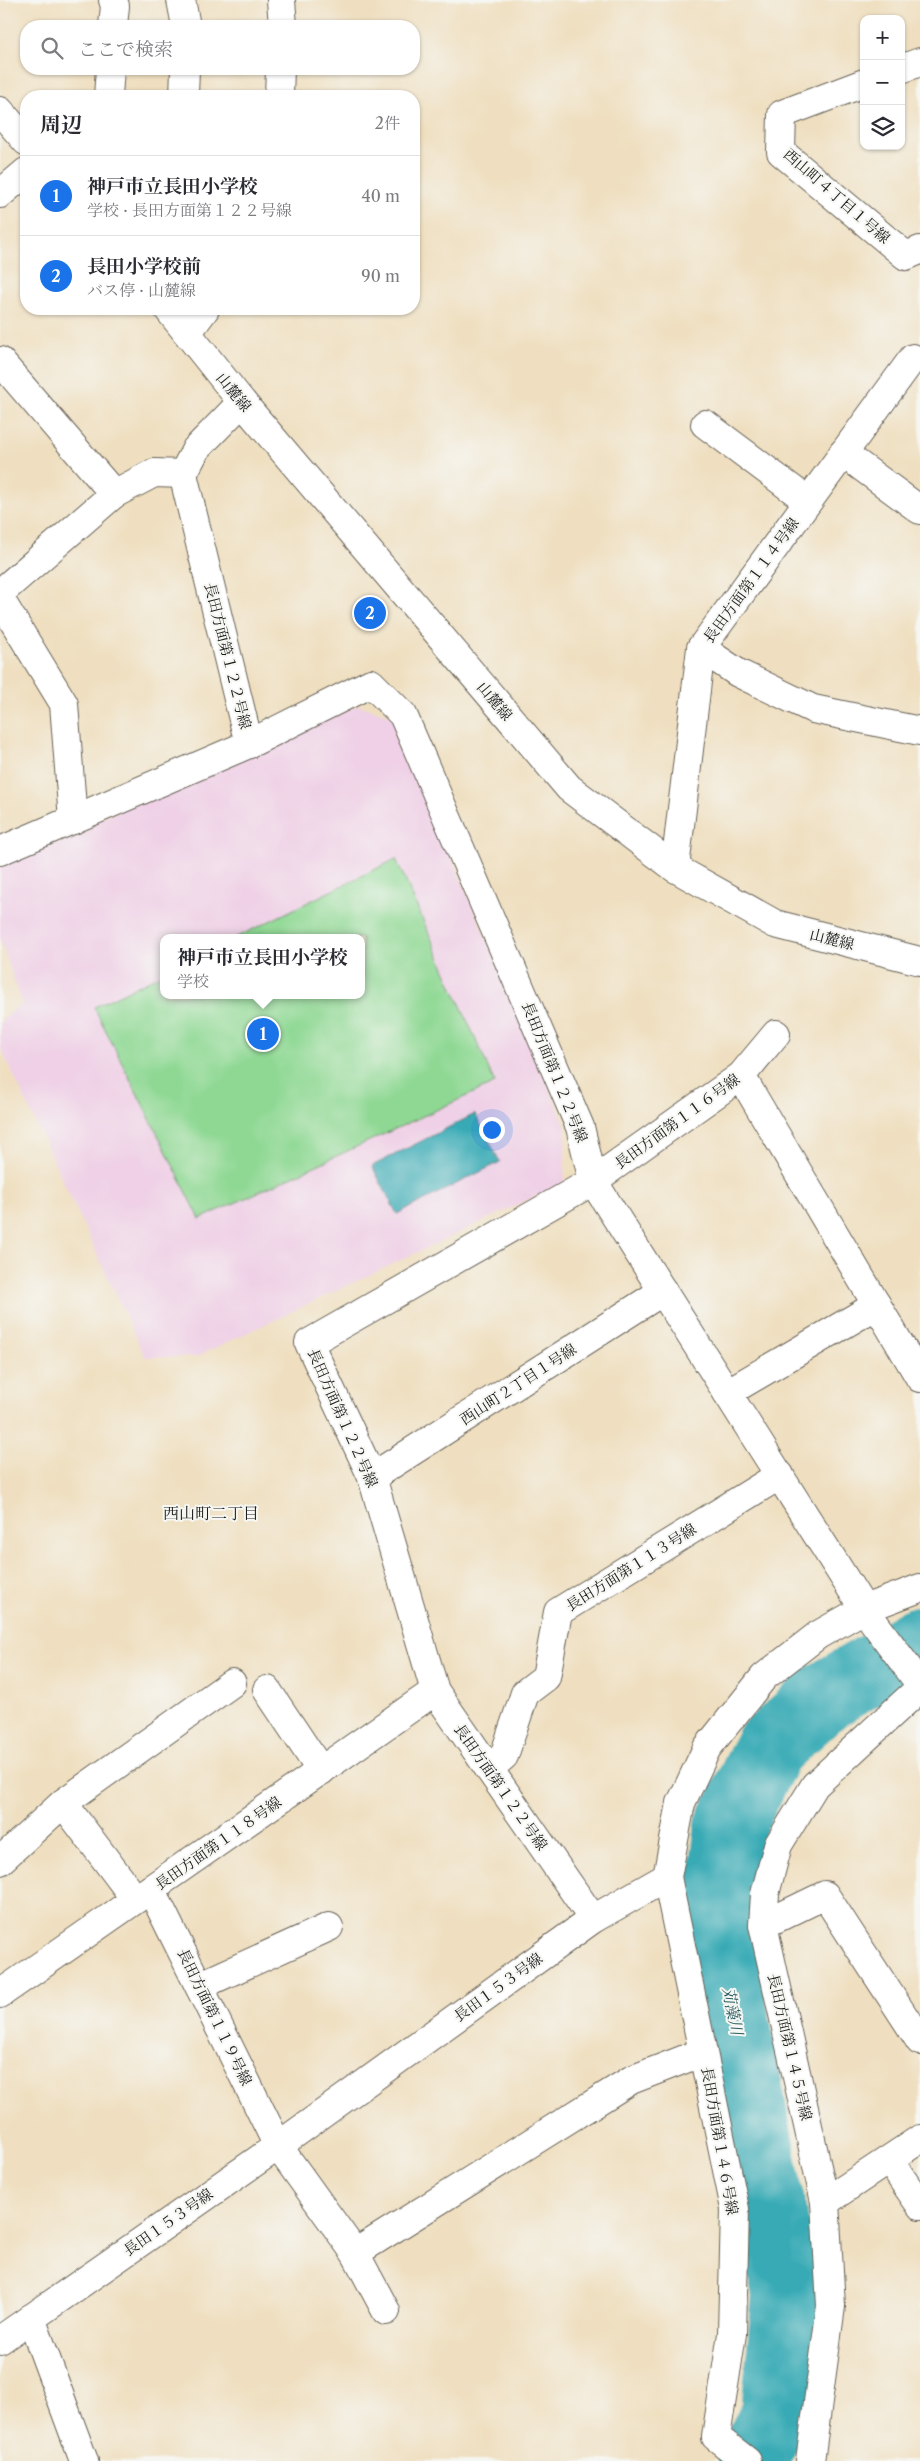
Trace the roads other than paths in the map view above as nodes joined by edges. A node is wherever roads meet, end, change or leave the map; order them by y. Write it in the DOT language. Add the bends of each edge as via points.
graph roads {
  1 [pos="113,0"];
  2 [pos="181,0"];
  3 [pos="281,0"];
  4 [pos="114,20"];
  5 [pos="185,20"];
  6 [pos="283,20"];
  7 [pos="920,62"];
  8 [pos="905,68"];
  9 [pos="110,75"];
  10 [pos="185,75"];
  11 [pos="280,75"];
  12 [pos="860,85"];
  13 [pos="108,90"];
  14 [pos="184,90"];
  15 [pos="279,90"];
  16 [pos="0,112"];
  17 [pos="20,134"];
  18 [pos="20,177"];
  19 [pos="0,194"];
  20 [pos="920,250"];
  21 [pos="173,315"];
  22 [pos="200,315"];
  23 [pos="187,333"];
  24 [pos="913,358"];
  25 [pos="0,361"];
  26 [pos="242,402"];
  27 [pos="705,424"];
  28 [pos="844,453"];
  29 [pos="183,474"];
  30 [pos="114,494"];
  31 [pos="808,501"];
  32 [pos="920,510"];
  33 [pos="0,593"];
  34 [pos="0,599"];
  35 [pos="701,648"];
  36 [pos="920,731"];
  37 [pos="249,744"];
  38 [pos="73,820"];
  39 [pos="0,851"];
  40 [pos="675,868"];
  41 [pos="920,961"];
  42 [pos="776,1034"];
  43 [pos="741,1076"];
  44 [pos="593,1181"];
  45 [pos="663,1291"];
  46 [pos="877,1305"];
  47 [pos="920,1378"];
  48 [pos="727,1392"];
  49 [pos="780,1475"];
  50 [pos="372,1477"];
  51 [pos="920,1588"];
  52 [pos="864,1609"];
  53 [pos="232,1683"];
  54 [pos="920,1686"];
  55 [pos="267,1690"];
  56 [pos="435,1691"];
  57 [pos="489,1770"];
  58 [pos="321,1771"];
  59 [pos="63,1803"];
  60 [pos="0,1861"];
  61 [pos="667,1877"];
  62 [pos="139,1889"];
  63 [pos="592,1919"];
  64 [pos="763,1925"];
  65 [pos="329,1927"];
  66 [pos="199,1986"];
  67 [pos="0,1994"];
  68 [pos="920,2040"];
  69 [pos="703,2052"];
  70 [pos="920,2139"];
  71 [pos="278,2146"];
  72 [pos="889,2160"];
  73 [pos="825,2202"];
  74 [pos="920,2205"];
  75 [pos="355,2253"];
  76 [pos="386,2311"];
  77 [pos="31,2318"];
  78 [pos="0,2340"];
  79 [pos="84,2461"];
  80 [pos="748,2461"];
  81 [pos="810,2461"];
  1 -- 4 [label="street"];
  2 -- 5 [label="street"];
  3 -- 6 [label="street"];
  7 -- 8 [label="street"];
  9 -- 13 [label="street"];
  10 -- 14 [label="street"];
  11 -- 15 [label="street"];
  12 -- 20 [label="street, 西山町４丁目１号線" via="782,114 781,152 906,256"];
  16 -- 17 [label="street"];
  18 -- 19 [label="street"];
  21 -- 23 [label="street, 山麓線"];
  22 -- 23 [label="street"];
  23 -- 26 [label="street, 山麓線"];
  24 -- 28 [label="street, 長田方面第１１４号線"];
  25 -- 30 [label="street"];
  26 -- 29 [label="street" via="196,449"];
  26 -- 40 [label="street, 山麓線" via="569,788"];
  27 -- 31 [label="street"];
  28 -- 31 [label="street, 長田方面第１１４号線"];
  28 -- 32 [label="street"];
  29 -- 30 [label="street" via="154,473"];
  29 -- 37 [label="street, 長田方面第１２２号線"];
  30 -- 33 [label="street"];
  31 -- 35 [label="street, 長田方面第１１４号線"];
  34 -- 38 [label="street" via="64,704"];
  35 -- 36 [label="street" via="738,673 813,709"];
  35 -- 40 [label="street, 長田方面第１１４号線"];
  37 -- 38 [label="street"];
  37 -- 44 [label="street, 長田方面第１２２号線" via="371,683 403,715 580,1127"];
  38 -- 39 [label="street"];
  40 -- 41 [label="street, 山麓線" via="775,924"];
  42 -- 43 [label="street, 長田方面第１１６号線"];
  43 -- 44 [label="street, 長田方面第１１６号線"];
  43 -- 46 [label="street"];
  44 -- 45 [label="street"];
  44 -- 50 [label="street, 長田方面第１２２号線" via="309,1343"];
  45 -- 48 [label="street"];
  45 -- 50 [label="street, 西山町２丁目１号線"];
  46 -- 47 [label="street"];
  46 -- 48 [label="street"];
  48 -- 49 [label="street"];
  49 -- 52 [label="street"];
  49 -- 57 [label="street, 長田方面第１１３号線" via="558,1612 546,1678 525,1693 504,1756"];
  50 -- 56 [label="street, 長田方面第１２２号線"];
  51 -- 52 [label="street"];
  52 -- 54 [label="street"];
  52 -- 61 [label="street" via="818,1635 764,1677 707,1748 681,1803"];
  53 -- 59 [label="street"];
  54 -- 64 [label="street, 長田方面第１４５号線" via="815,1785 778,1845 765,1894"];
  55 -- 58 [label="street"];
  56 -- 57 [label="street, 長田方面第１２２号線"];
  56 -- 58 [label="street, 長田方面第１１８号線"];
  57 -- 63 [label="street, 長田方面第１２２号線"];
  58 -- 62 [label="street, 長田方面第１１８号線"];
  59 -- 60 [label="street"];
  59 -- 62 [label="street, 長田方面第１１９号線"];
  61 -- 63 [label="street, 長田１５３号線"];
  61 -- 69 [label="street, 長田方面第１４６号線"];
  62 -- 66 [label="street, 長田方面第１１９号線"];
  62 -- 67 [label="street, 長田方面第１１８号線"];
  63 -- 71 [label="street, 長田１５３号線"];
  64 -- 68 [label="street" via="825,1895"];
  64 -- 73 [label="street, 長田方面第１４５号線"];
  65 -- 66 [label="street"];
  66 -- 71 [label="street, 長田方面第１１９号線"];
  69 -- 75 [label="street" via="631,2080"];
  69 -- 80 [label="street, 長田方面第１４６号線" via="735,2209 732,2334 716,2437"];
  70 -- 72 [label="street"];
  71 -- 75 [label="street, 長田方面第１１９号線"];
  71 -- 77 [label="street, 長田１５３号線"];
  72 -- 73 [label="street"];
  72 -- 74 [label="street"];
  73 -- 81 [label="street, 長田方面第１４５号線" via="831,2306"];
  75 -- 76 [label="street, 長田方面第１１９号線"];
  77 -- 78 [label="street, 長田１５３号線"];
  77 -- 79 [label="street"];
}
